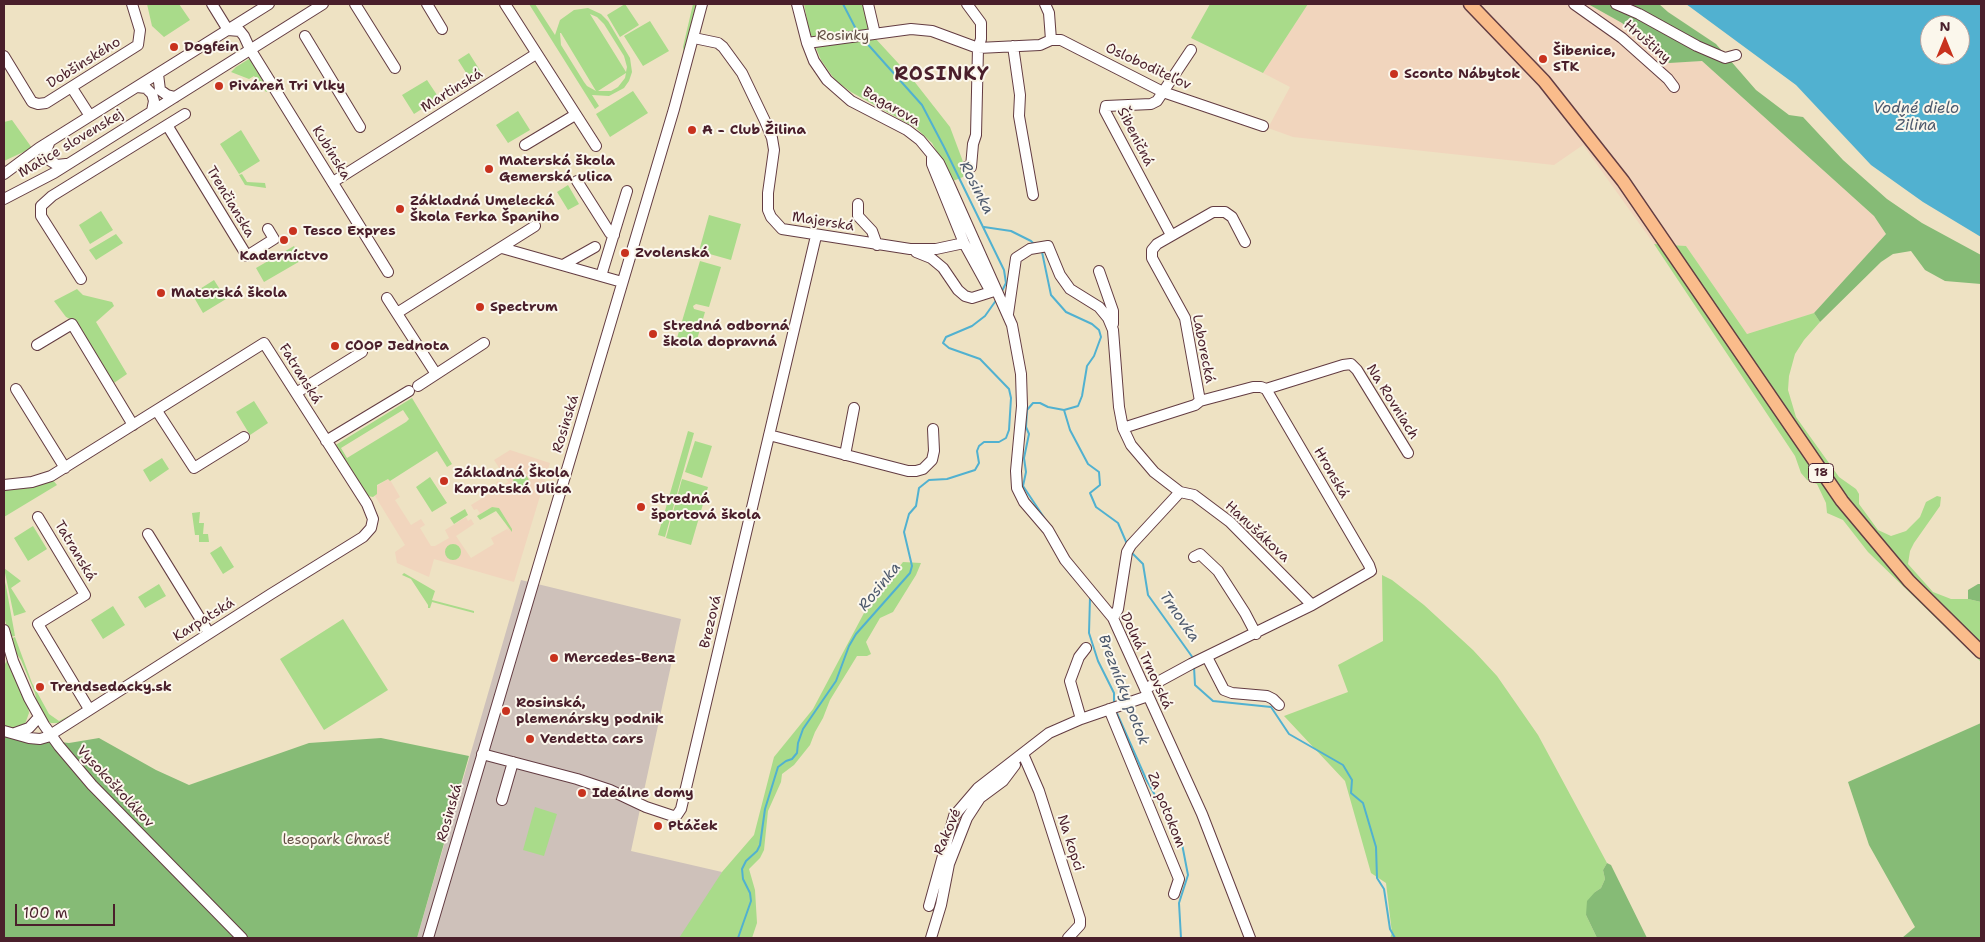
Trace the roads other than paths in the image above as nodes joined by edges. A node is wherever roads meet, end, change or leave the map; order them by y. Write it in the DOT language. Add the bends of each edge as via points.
graph roads {
  1 [pos="132,4"];
  2 [pos="269,4"];
  3 [pos="323,4"];
  4 [pos="355,4"];
  5 [pos="427,4"];
  6 [pos="505,4"];
  7 [pos="702,4"];
  8 [pos="797,4"];
  9 [pos="868,4"];
  10 [pos="967,4"];
  11 [pos="1045,4"];
  12 [pos="1470,4"];
  13 [pos="1574,4"];
  14 [pos="1616,4"];
  15 [pos="216,5"];
  16 [pos="442,29"];
  17 [pos="228,30"];
  18 [pos="865,35"];
  19 [pos="305,36"];
  20 [pos="694,38"];
  21 [pos="1051,40"];
  22 [pos="807,43"];
  23 [pos="1012,46"];
  24 [pos="978,48"];
  25 [pos="250,50"];
  26 [pos="1191,50"];
  27 [pos="536,54"];
  28 [pos="1736,55"];
  29 [pos="4,56"];
  30 [pos="395,68"];
  31 [pos="158,74"];
  32 [pos="137,87"];
  33 [pos="1674,87"];
  34 [pos="72,88"];
  35 [pos="1163,92"];
  36 [pos="175,97"];
  37 [pos="152,111"];
  38 [pos="185,114"];
  39 [pos="575,114"];
  40 [pos="90,116"];
  41 [pos="167,125"];
  42 [pos="1263,126"];
  43 [pos="360,128"];
  44 [pos="107,140"];
  45 [pos="50,141"];
  46 [pos="525,145"];
  47 [pos="596,146"];
  48 [pos="932,153"];
  49 [pos="28,155"];
  50 [pos="117,156"];
  51 [pos="69,164"];
  52 [pos="966,167"];
  53 [pos="4,174"];
  54 [pos="43,178"];
  55 [pos="578,181"];
  56 [pos="333,182"];
  57 [pos="627,191"];
  58 [pos="1033,195"];
  59 [pos="4,199"];
  60 [pos="858,204"];
  61 [pos="536,226"];
  62 [pos="268,229"];
  63 [pos="614,235"];
  64 [pos="816,236"];
  65 [pos="1171,236"];
  66 [pos="1245,242"];
  67 [pos="964,243"];
  68 [pos="877,245"];
  69 [pos="595,247"];
  70 [pos="502,248"];
  71 [pos="910,249"];
  72 [pos="563,265"];
  73 [pos="1099,271"];
  74 [pos="388,272"];
  75 [pos="601,276"];
  76 [pos="81,278"];
  77 [pos="622,282"];
  78 [pos="997,293"];
  79 [pos="387,298"];
  80 [pos="397,313"];
  81 [pos="1008,315"];
  82 [pos="1113,330"];
  83 [pos="484,343"];
  84 [pos="37,345"];
  85 [pos="362,352"];
  86 [pos="436,374"];
  87 [pos="16,389"];
  88 [pos="1266,389"];
  89 [pos="296,393"];
  90 [pos="1200,402"];
  91 [pos="854,408"];
  92 [pos="157,411"];
  93 [pos="133,425"];
  94 [pos="1123,428"];
  95 [pos="933,429"];
  96 [pos="769,435"];
  97 [pos="244,437"];
  98 [pos="326,441"];
  99 [pos="1408,453"];
  100 [pos="845,455"];
  101 [pos="65,468"];
  102 [pos="4,484"];
  103 [pos="1180,492"];
  104 [pos="38,518"];
  105 [pos="371,528"];
  106 [pos="148,534"];
  107 [pos="1194,557"];
  108 [pos="1371,572"];
  109 [pos="1312,605"];
  110 [pos="1113,618"];
  111 [pos="4,630"];
  112 [pos="209,633"];
  113 [pos="1256,634"];
  114 [pos="1086,648"];
  115 [pos="1981,652"];
  116 [pos="1207,656"];
  117 [pos="1146,693"];
  118 [pos="1279,705"];
  119 [pos="1113,707"];
  120 [pos="90,709"];
  121 [pos="39,717"];
  122 [pos="1081,719"];
  123 [pos="4,731"];
  124 [pos="16,733"];
  125 [pos="50,734"];
  126 [pos="482,754"];
  127 [pos="1023,754"];
  128 [pos="513,762"];
  129 [pos="502,800"];
  130 [pos="945,846"];
  131 [pos="949,864"];
  132 [pos="1174,894"];
  133 [pos="929,906"];
  134 [pos="242,938"];
  135 [pos="428,938"];
  136 [pos="931,938"];
  137 [pos="1068,938"];
  138 [pos="1250,938"];
  1 -- 34 [label="street, Dobšinského" via="140,30 138,45"];
  2 -- 17 [label="street, Matice slovenskej"];
  3 -- 25 [label="street, Matice slovenskej"];
  4 -- 30 [label="street"];
  5 -- 16 [label="street"];
  6 -- 27 [label="street"];
  7 -- 20 [label="street, Rosinská"];
  8 -- 22 [label="street, Bagarova"];
  9 -- 18 [label="street"];
  10 -- 24 [label="street" via="981,23"];
  11 -- 21 [label="street"];
  12 -- 115 [label="main road, 18" via="1544,81 1623,182 1842,501 1909,582"];
  13 -- 33 [label="street, Hruštiny" via="1622,38"];
  14 -- 28 [label="street" via="1725,58"];
  15 -- 17 [label="street"];
  17 -- 25 [label="street" via="242,32"];
  17 -- 31 [label="street, Matice slovenskej"];
  18 -- 22 [label="street"];
  18 -- 24 [label="street" via="911,28 932,30"];
  19 -- 43 [label="street"];
  20 -- 64 [label="street, Majerská" via="723,47 742,74 765,121 774,150 768,193 771,217 776,225 787,231"];
  20 -- 77 [label="street, Rosinská"];
  21 -- 23 [label="street, Osloboditeľov" via="1040,45"];
  21 -- 35 [label="street, Osloboditeľov" via="1061,40"];
  22 -- 48 [label="street, Bagarova" via="819,69 837,90 906,130"];
  23 -- 24 [label="street, Osloboditeľov"];
  23 -- 58 [label="street" via="1020,95 1019,116"];
  24 -- 52 [label="street" via="976,135 971,167"];
  25 -- 36 [label="street, Matice slovenskej"];
  25 -- 56 [label="street, Kubínska"];
  26 -- 35 [label="street"];
  27 -- 39 [label="street"];
  27 -- 56 [label="street, Martinská"];
  29 -- 34 [label="street, Dobšinského" via="32,102 46,103"];
  31 -- 32 [label="street, Matice slovenskej"];
  31 -- 36 [label="street" via="160,90"];
  32 -- 37 [label="street" via="146,88 152,94"];
  32 -- 40 [label="street, Matice slovenskej"];
  34 -- 40 [label="street"];
  35 -- 42 [label="street, Osloboditeľov"];
  35 -- 65 [label="street, Šibeničná" via="1151,104 1106,106 1105,111"];
  36 -- 37 [label="street, Matice slovenskej"];
  37 -- 44 [label="street, Matice slovenskej"];
  38 -- 41 [label="street"];
  39 -- 46 [label="street"];
  39 -- 47 [label="street"];
  40 -- 45 [label="street, Matice slovenskej"];
  41 -- 50 [label="street"];
  41 -- 62 [label="street, Trenčianska" via="247,256 274,239"];
  44 -- 50 [label="street"];
  44 -- 51 [label="street, Matice slovenskej"];
  45 -- 49 [label="street, Matice slovenskej"];
  45 -- 51 [label="street" via="46,151 49,160 57,165"];
  48 -- 67 [label="street" via="932,164"];
  48 -- 78 [label="street, Bagarova"];
  49 -- 53 [label="street, Matice slovenskej"];
  49 -- 54 [label="street" via="36,155 45,161 47,166"];
  50 -- 76 [label="street" via="41,206 41,216"];
  51 -- 54 [label="street, Matice slovenskej"];
  54 -- 59 [label="street, Matice slovenskej"];
  55 -- 63 [label="street"];
  56 -- 74 [label="street, Kubínska"];
  57 -- 63 [label="street"];
  60 -- 68 [label="street" via="858,216 872,232"];
  61 -- 70 [label="street"];
  63 -- 75 [label="street"];
  64 -- 68 [label="street, Majerská"];
  64 -- 96 [label="street, Brezová"];
  65 -- 66 [label="street, Laborecká" via="1213,212 1225,212 1232,217"];
  65 -- 90 [label="street, Laborecká" via="1157,244 1152,250 1152,258 1186,318"];
  67 -- 71 [label="street, Majerská" via="936,249"];
  67 -- 78 [label="street"];
  68 -- 71 [label="street, Majerská"];
  69 -- 72 [label="street"];
  70 -- 72 [label="street"];
  70 -- 80 [label="street"];
  71 -- 78 [label="street, Majerská" via="931,258 965,296 972,298"];
  72 -- 75 [label="street"];
  73 -- 82 [label="street, Hanušákova" via="1112,311"];
  75 -- 77 [label="street"];
  77 -- 126 [label="street, Rosinská"];
  78 -- 81 [label="street, Dolná Trnovská"];
  79 -- 80 [label="street"];
  80 -- 86 [label="street"];
  81 -- 82 [label="street, Hanušákova" via="1016,258 1030,249 1048,246 1060,275 1070,288 1099,306"];
  81 -- 110 [label="street, Dolná Trnovská" via="1022,374 1017,488 1065,560"];
  82 -- 94 [label="street, Hanušákova"];
  83 -- 86 [label="street"];
  84 -- 93 [label="street" via="72,324"];
  85 -- 89 [label="street"];
  86 -- 98 [label="street"];
  87 -- 101 [label="street"];
  88 -- 90 [label="street" via="1253,387"];
  88 -- 99 [label="street, Na Rovniach" via="1351,364"];
  88 -- 108 [label="street, Hronská"];
  89 -- 92 [label="street, Fatranská" via="264,343"];
  89 -- 98 [label="street, Fatranská"];
  90 -- 94 [label="street"];
  91 -- 100 [label="street"];
  92 -- 93 [label="street, Fatranská"];
  92 -- 97 [label="street" via="194,468"];
  93 -- 101 [label="street, Fatranská"];
  94 -- 103 [label="street, Hanušákova" via="1131,445 1154,472"];
  95 -- 100 [label="street" via="932,460 923,469 908,471"];
  96 -- 100 [label="street"];
  96 -- 128 [label="street, Brezová" via="677,815 646,807 577,779"];
  98 -- 105 [label="street, Fatranská" via="372,513"];
  101 -- 102 [label="street, Fatranská" via="41,480"];
  103 -- 109 [label="street, Hanušákova" via="1194,495 1230,522"];
  103 -- 110 [label="street" via="1129,549 1118,609"];
  104 -- 120 [label="street, Tatranská" via="85,595 38,624"];
  105 -- 112 [label="street, Karpatská" via="363,537"];
  106 -- 112 [label="street"];
  107 -- 113 [label="street" via="1200,554 1218,571"];
  108 -- 109 [label="street, Rakové"];
  109 -- 113 [label="street, Rakové"];
  110 -- 117 [label="street, Dolná Trnovská"];
  111 -- 121 [label="street, Vysokoškolákov" via="15,668"];
  112 -- 120 [label="street, Karpatská"];
  113 -- 116 [label="street, Rakové"];
  114 -- 122 [label="street" via="1070,681"];
  116 -- 117 [label="street, Rakové"];
  116 -- 118 [label="street" via="1224,690 1267,696"];
  117 -- 119 [label="street, Rakové"];
  117 -- 138 [label="street, Dolná Trnovská" via="1202,814"];
  119 -- 122 [label="street, Rakové"];
  119 -- 132 [label="street, Za potokom" via="1179,879"];
  120 -- 125 [label="street, Karpatská"];
  121 -- 124 [label="street" via="29,728"];
  121 -- 125 [label="street, Vysokoškolákov"];
  122 -- 127 [label="street, Rakové" via="1049,733"];
  123 -- 124 [label="street"];
  124 -- 125 [label="street" via="40,739"];
  125 -- 134 [label="street, Vysokoškolákov" via="92,785"];
  126 -- 128 [label="street"];
  126 -- 135 [label="street, Rosinská"];
  127 -- 130 [label="street, Rakové" via="978,788 954,816"];
  127 -- 131 [label="street, Rakové" via="1003,781 980,798 967,818"];
  127 -- 137 [label="street, Na kopci" via="1040,791 1080,919 1080,925"];
  128 -- 129 [label="street"];
  130 -- 131 [label="street"];
  130 -- 133 [label="street, Rakové"];
  131 -- 136 [label="street, Rakové"];
}
